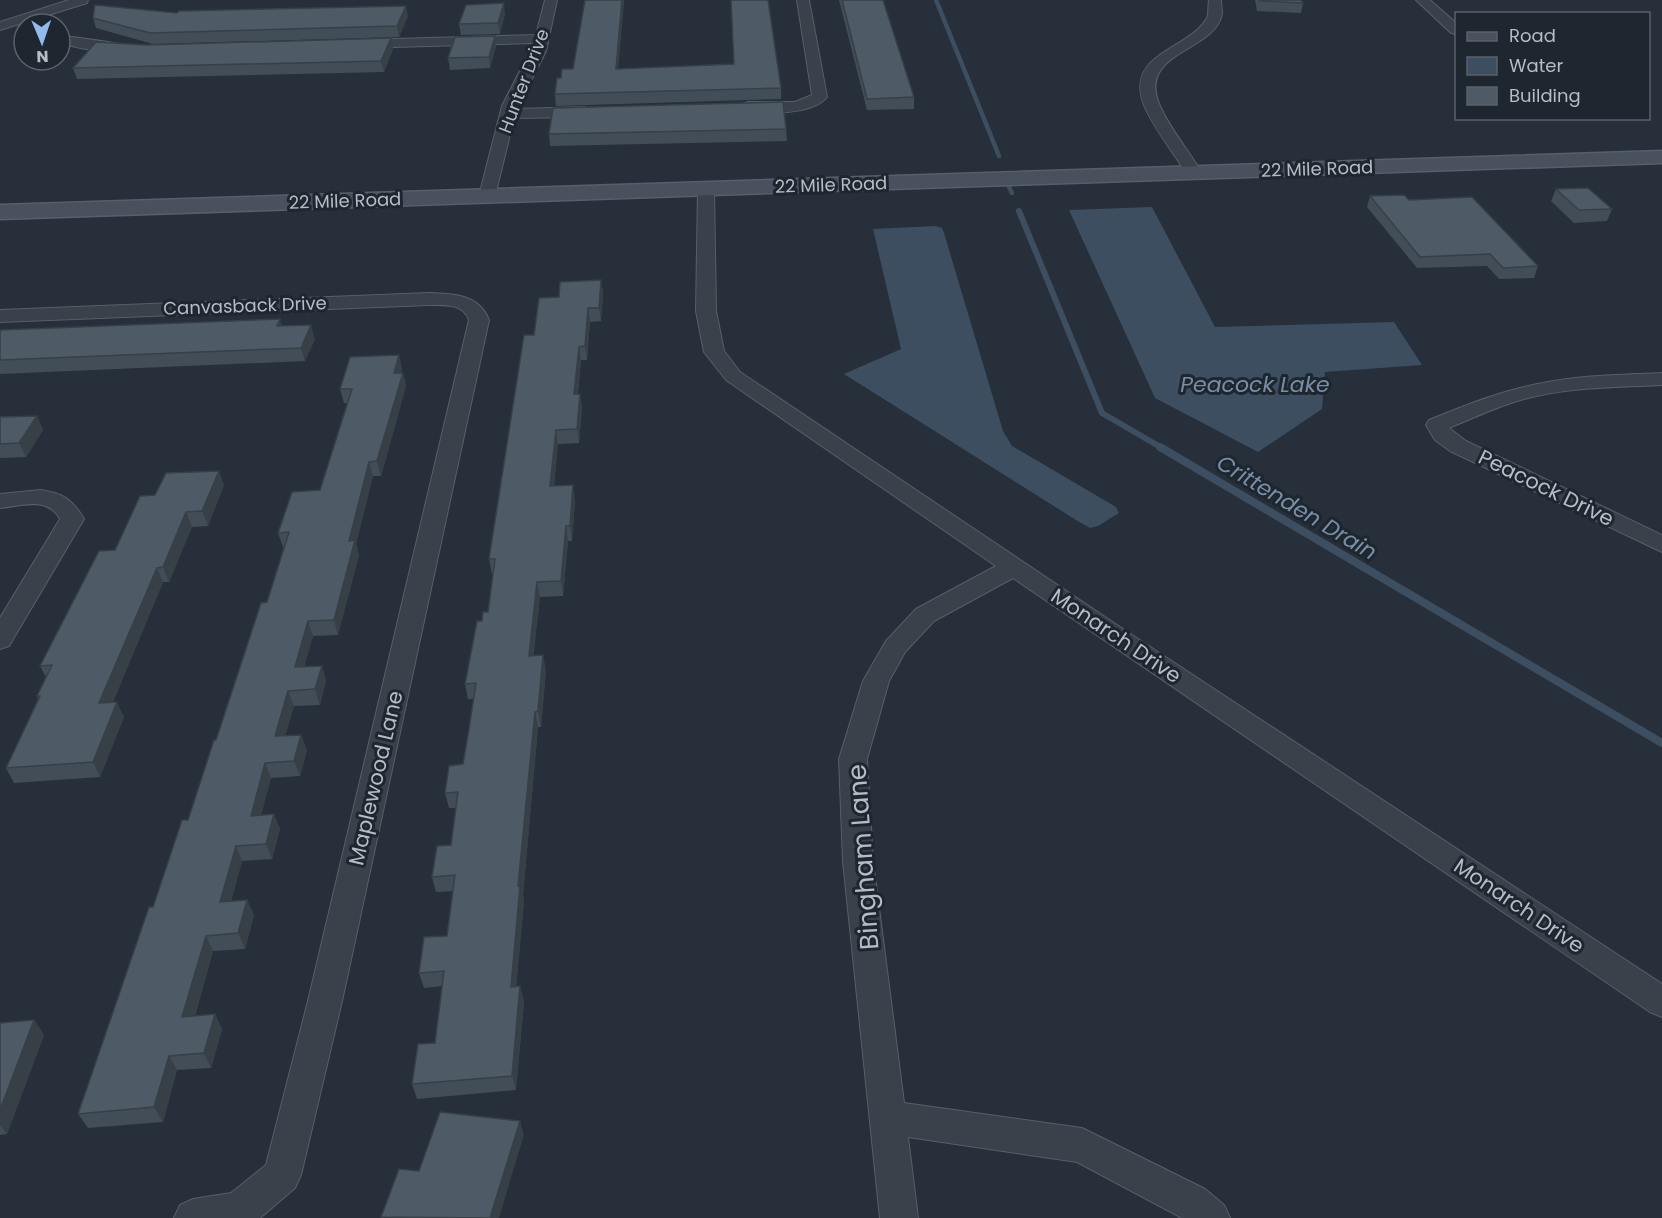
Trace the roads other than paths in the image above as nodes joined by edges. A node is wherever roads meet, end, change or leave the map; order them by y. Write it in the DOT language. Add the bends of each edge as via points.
graph roads {
  1 [pos="82,0"];
  2 [pos="551,0"];
  3 [pos="803,0"];
  4 [pos="1215,0"];
  5 [pos="1422,0"];
  6 [pos="51,12"];
  7 [pos="1455,29"];
  8 [pos="542,39"];
  9 [pos="72,42"];
  10 [pos="349,44"];
  11 [pos="138,50"];
  12 [pos="732,107"];
  13 [pos="601,111"];
  14 [pos="508,114"];
  15 [pos="1662,157"];
  16 [pos="1194,173"];
  17 [pos="706,189"];
  18 [pos="487,196"];
  19 [pos="0,212"];
  20 [pos="0,316"];
  21 [pos="479,320"];
  22 [pos="1662,379"];
  23 [pos="3,501"];
  24 [pos="1662,544"];
  25 [pos="1014,567"];
  26 [pos="0,640"];
  27 [pos="1662,1002"];
  28 [pos="888,1117"];
  29 [pos="193,1218"];
  30 [pos="899,1218"];
  31 [pos="1211,1218"];
  1 -- 6 [label="street"];
  2 -- 8 [label="street, Hunter Drive"];
  3 -- 12 [label="street" via="820,93 815,102"];
  4 -- 16 [label="street" via="1212,22 1163,59 1147,85 1152,105"];
  5 -- 7 [label="street"];
  8 -- 10 [label="street"];
  8 -- 14 [label="street, Hunter Drive"];
  9 -- 11 [label="street"];
  13 -- 14 [label="street"];
  14 -- 18 [label="street, Hunter Drive"];
  15 -- 16 [label="street, 22 Mile Road"];
  16 -- 17 [label="street, 22 Mile Road"];
  17 -- 18 [label="street, 22 Mile Road"];
  17 -- 25 [label="street, Monarch Drive" via="705,311 714,352 733,376"];
  18 -- 19 [label="street, 22 Mile Road"];
  20 -- 21 [label="street, Canvasback Drive" via="429,299 470,304"];
  21 -- 29 [label="street, Maplewood Lane" via="291,1147 282,1175 252,1203 234,1211"];
  22 -- 24 [label="street, Peacock Drive" via="1541,389 1437,425 1458,446"];
  23 -- 26 [label="street" via="30,496 54,498 68,508 72,519"];
  25 -- 27 [label="street, Monarch Drive"];
  25 -- 28 [label="street, Bingham Lane" via="925,615 895,648 876,681 853,759 858,861"];
  28 -- 30 [label="street, Bingham Lane"];
  28 -- 31 [label="street" via="1082,1145 1192,1202"];
}
